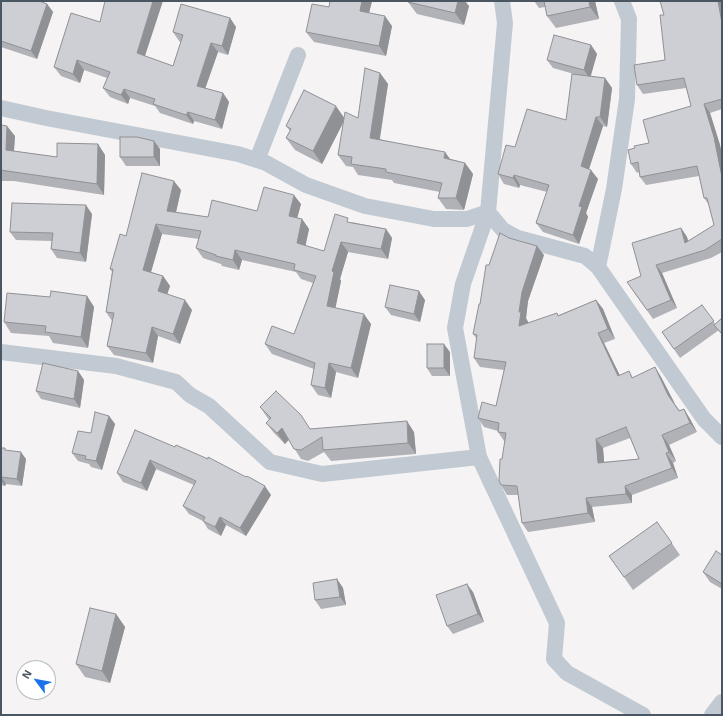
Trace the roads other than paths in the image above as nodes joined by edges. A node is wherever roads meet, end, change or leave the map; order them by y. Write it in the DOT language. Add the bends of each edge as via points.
graph roads {
  1 [pos="502,1"];
  2 [pos="622,1"];
  3 [pos="298,54"];
  4 [pos="1,108"];
  5 [pos="257,160"];
  6 [pos="488,212"];
  7 [pos="598,266"];
  8 [pos="1,352"];
  9 [pos="722,437"];
  10 [pos="478,457"];
  11 [pos="722,702"];
  12 [pos="643,715"];
  13 [pos="712,715"];
  1 -- 6 [label="street" via="505,23"];
  2 -- 7 [label="street" via="629,19 627,99 614,190"];
  3 -- 5 [label="street"];
  4 -- 5 [label="street" via="238,154"];
  5 -- 6 [label="street" via="306,185 365,206 434,219 467,219"];
  6 -- 7 [label="street" via="503,230 518,238 585,256"];
  6 -- 10 [label="street" via="463,284 455,328"];
  7 -- 9 [label="street" via="704,419"];
  8 -- 10 [label="street" via="116,366 176,382 190,395 209,406 270,462 322,474"];
  10 -- 12 [label="street" via="557,623 554,659 567,673"];
  11 -- 13 [label="street"];
}
